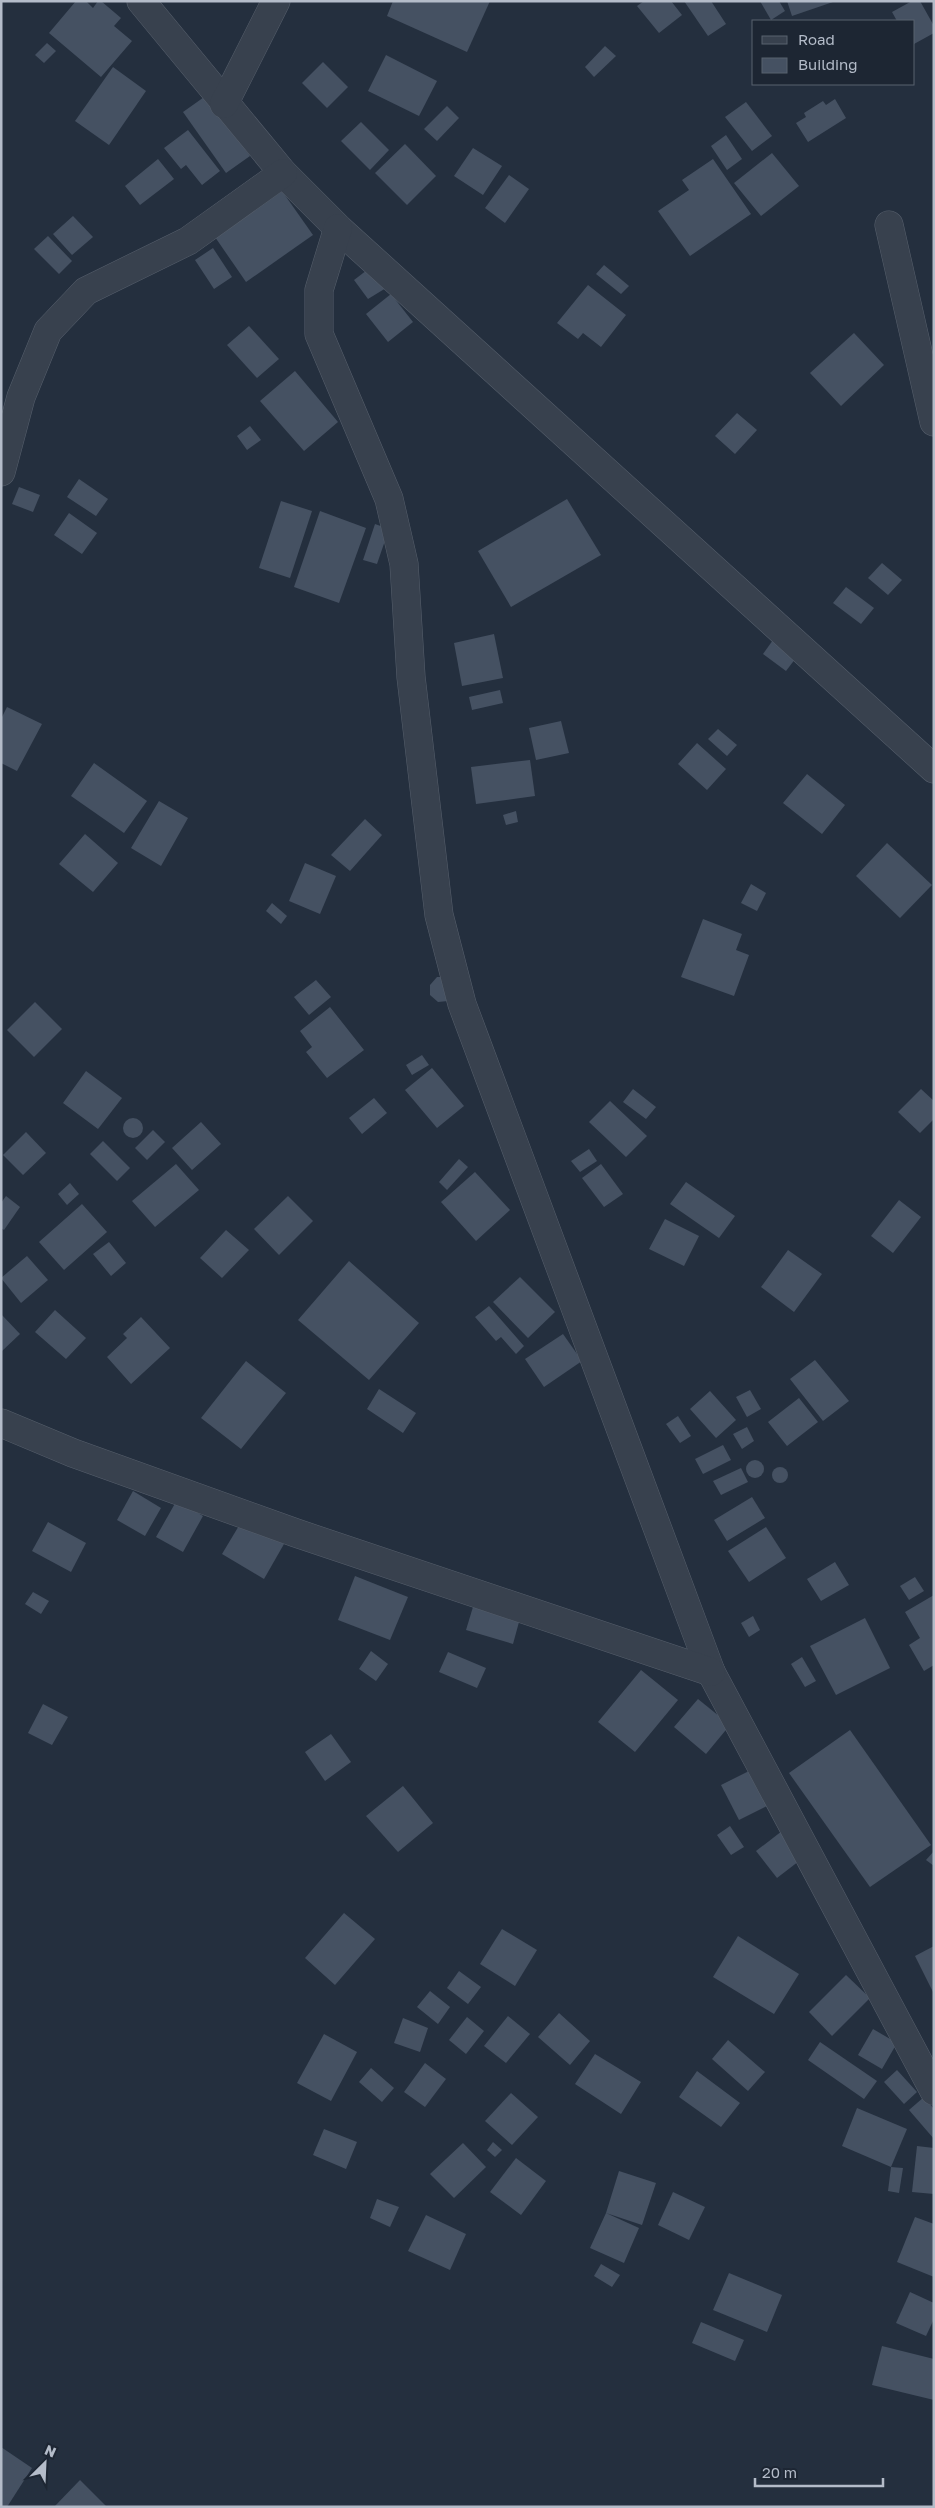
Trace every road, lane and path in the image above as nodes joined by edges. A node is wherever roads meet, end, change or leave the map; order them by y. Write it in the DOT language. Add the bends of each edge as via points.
graph roads {
  1 [pos="141,1"];
  2 [pos="276,1"];
  3 [pos="224,104"];
  4 [pos="283,173"];
  5 [pos="889,225"];
  6 [pos="338,228"];
  7 [pos="934,422"];
  8 [pos="1,472"];
  9 [pos="934,769"];
  10 [pos="1,1423"];
  11 [pos="711,1672"];
  12 [pos="934,2091"];
  1 -- 3 [label="street"];
  2 -- 3 [label="street"];
  3 -- 4 [label="street"];
  4 -- 6 [label="street"];
  4 -- 8 [label="street" via="188,241 86,290 48,331 21,397"];
  5 -- 7 [label="street"];
  6 -- 9 [label="street"];
  6 -- 11 [label="street" via="319,290 319,334 388,499 404,564 411,677 439,915 462,1004"];
  10 -- 11 [label="street" via="73,1453 287,1530"];
  11 -- 12 [label="street"];
}
